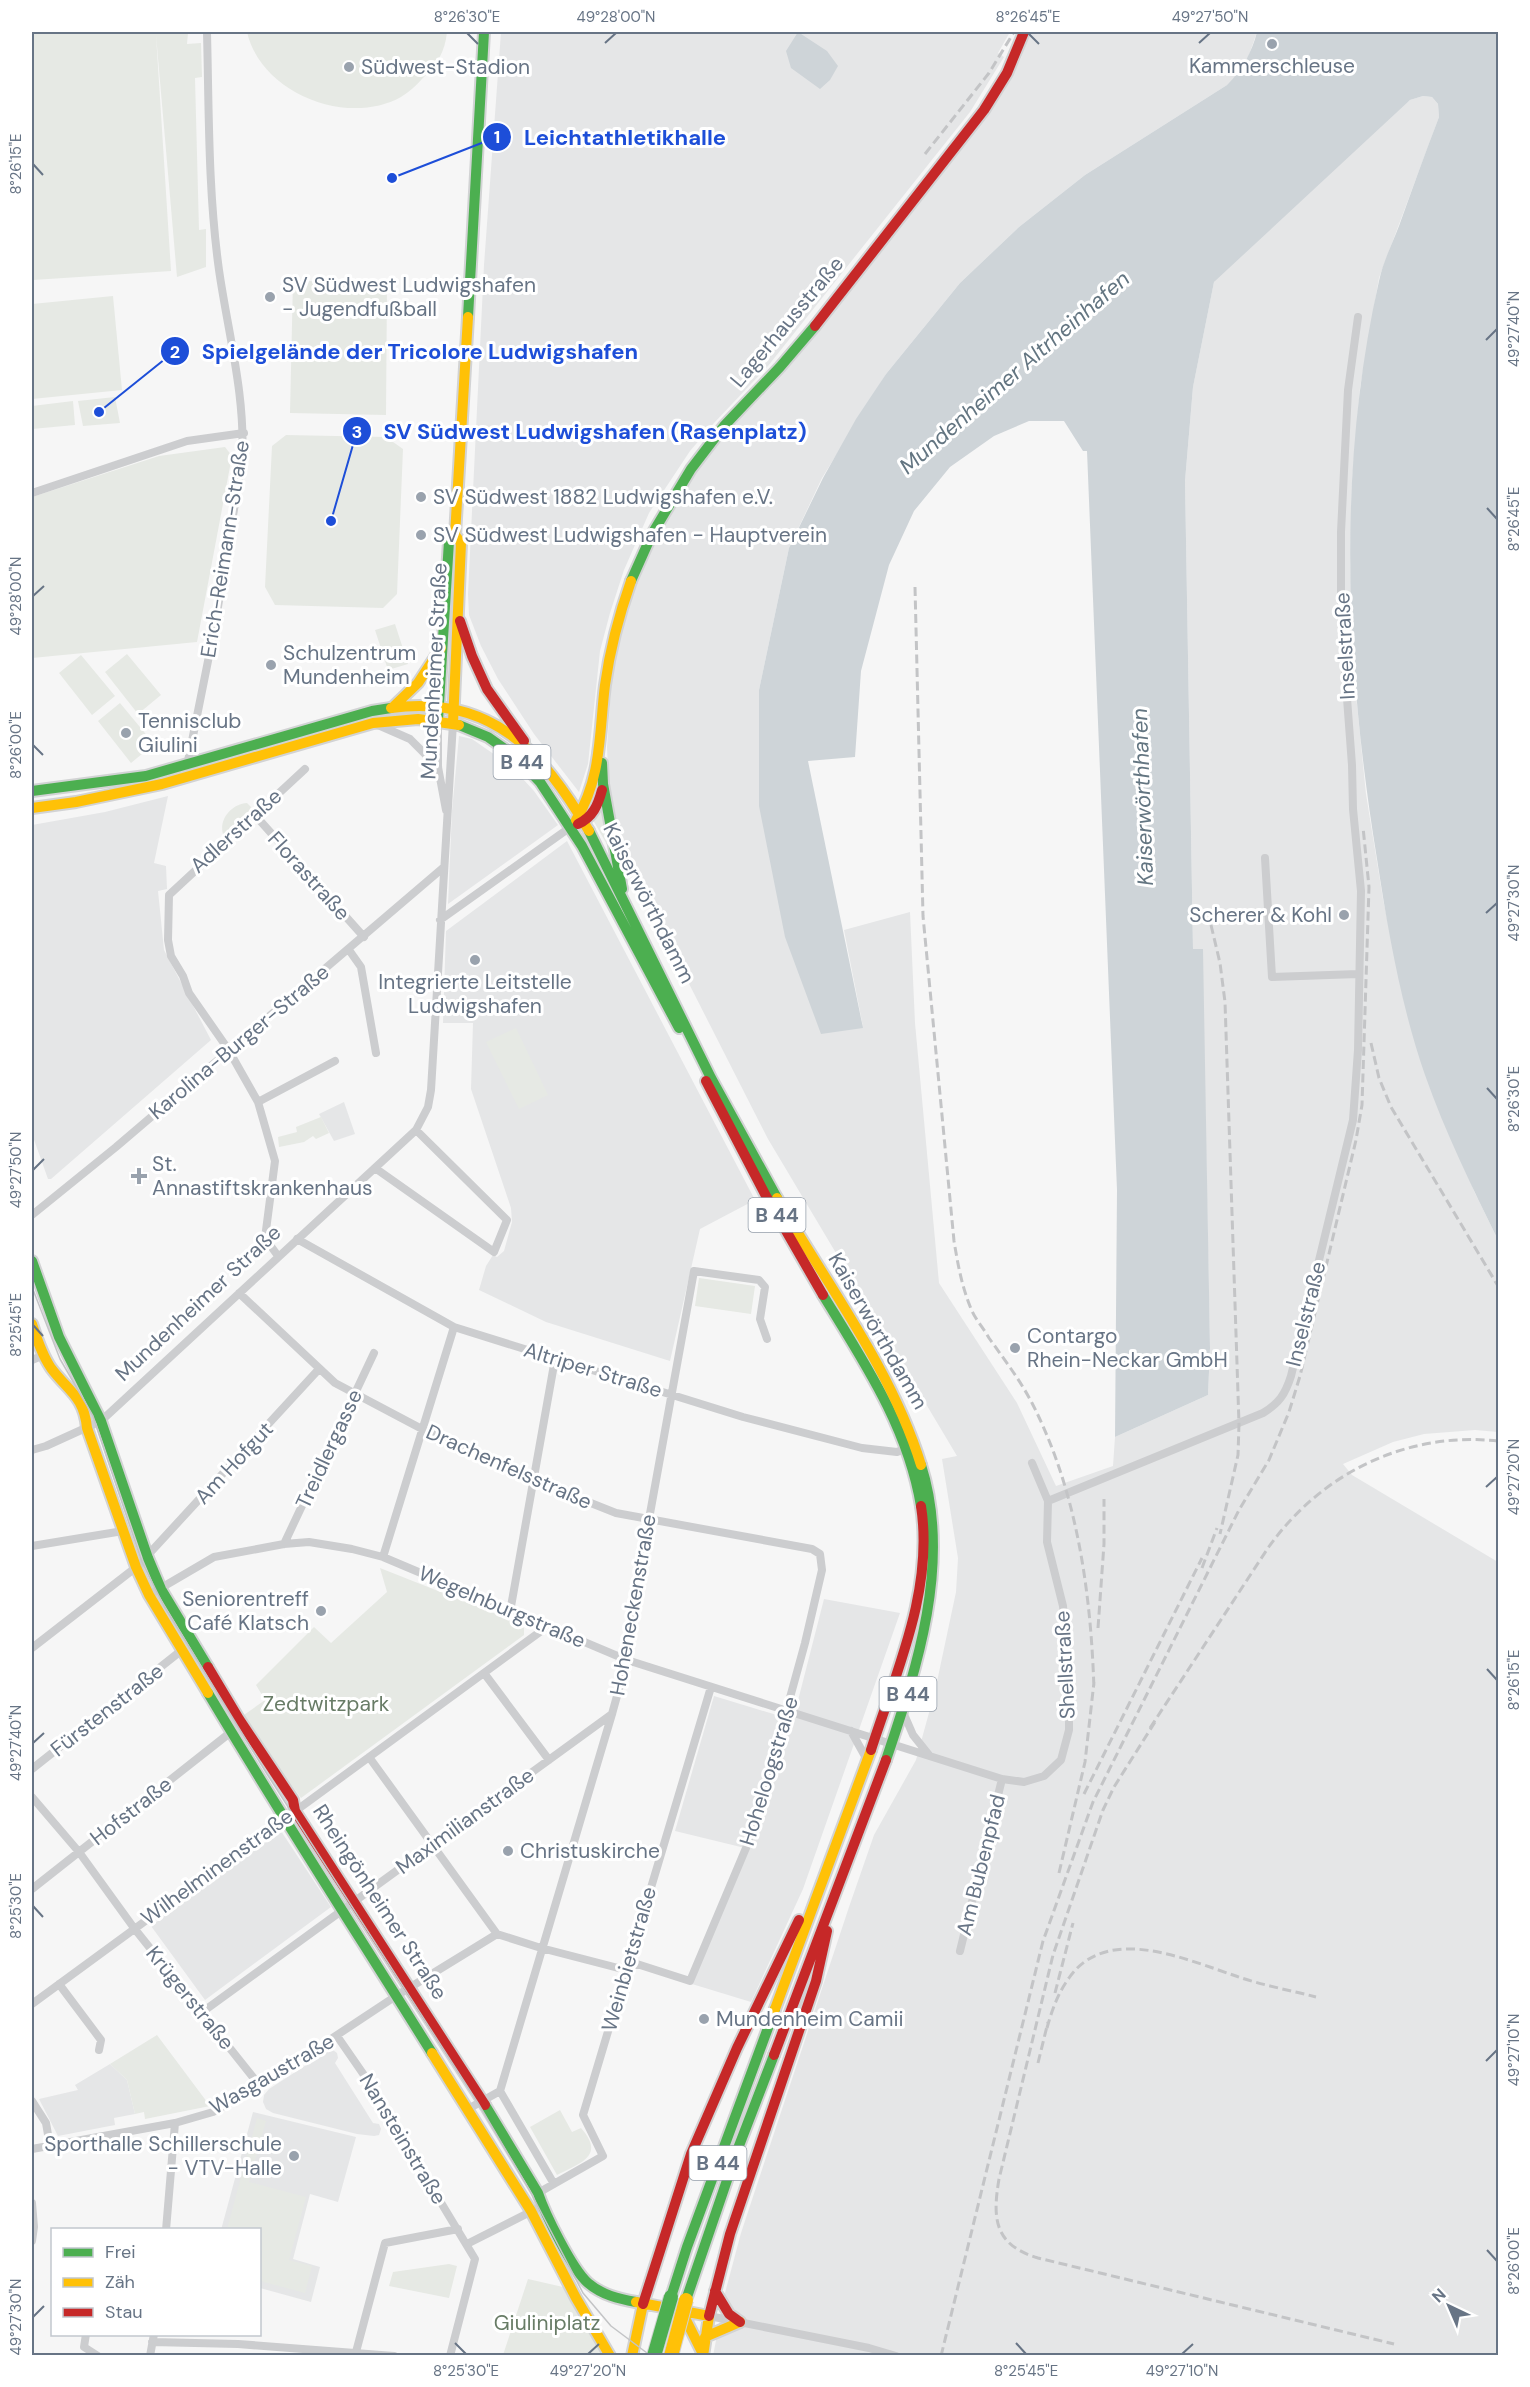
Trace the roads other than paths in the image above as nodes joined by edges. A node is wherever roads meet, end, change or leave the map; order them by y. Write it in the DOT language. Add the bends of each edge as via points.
graph roads {
  1 [pos="207,32"];
  2 [pos="484,32"];
  3 [pos="1024,32"];
  4 [pos="1358,317"];
  5 [pos="244,434"];
  6 [pos="32,493"];
  7 [pos="455,535"];
  8 [pos="457,610"];
  9 [pos="442,645"];
  10 [pos="394,706"];
  11 [pos="453,708"];
  12 [pos="438,712"];
  13 [pos="373,723"];
  14 [pos="453,723"];
  15 [pos="601,745"];
  16 [pos="529,749"];
  17 [pos="438,767"];
  18 [pos="305,769"];
  19 [pos="186,773"];
  20 [pos="603,784"];
  21 [pos="34,790"];
  22 [pos="32,808"];
  23 [pos="446,811"];
  24 [pos="254,814"];
  25 [pos="579,820"];
  26 [pos="1265,858"];
  27 [pos="444,867"];
  28 [pos="623,896"];
  29 [pos="441,920"];
  30 [pos="364,937"];
  31 [pos="349,950"];
  32 [pos="1359,974"];
  33 [pos="228,1049"];
  34 [pos="376,1053"];
  35 [pos="336,1061"];
  36 [pos="258,1102"];
  37 [pos="416,1130"];
  38 [pos="375,1168"];
  39 [pos="32,1215"];
  40 [pos="297,1239"];
  41 [pos="278,1256"];
  42 [pos="32,1261"];
  43 [pos="239,1293"];
  44 [pos="32,1324"];
  45 [pos="454,1327"];
  46 [pos="767,1339"];
  47 [pos="374,1353"];
  48 [pos="38,1358"];
  49 [pos="555,1359"];
  50 [pos="319,1369"];
  51 [pos="355,1394"];
  52 [pos="672,1394"];
  53 [pos="101,1420"];
  54 [pos="87,1428"];
  55 [pos="422,1429"];
  56 [pos="908,1448"];
  57 [pos="32,1450"];
  58 [pos="1032,1463"];
  59 [pos="533,1480"];
  60 [pos="1048,1501"];
  61 [pos="649,1519"];
  62 [pos="123,1532"];
  63 [pos="284,1544"];
  64 [pos="32,1546"];
  65 [pos="820,1554"];
  66 [pos="147,1557"];
  67 [pos="383,1557"];
  68 [pos="136,1567"];
  69 [pos="155,1592"];
  70 [pos="510,1612"];
  71 [pos="548,1626"];
  72 [pos="32,1648"];
  73 [pos="182,1650"];
  74 [pos="627,1659"];
  75 [pos="484,1673"];
  76 [pos="711,1687"];
  77 [pos="903,1710"];
  78 [pos="788,1711"];
  79 [pos="612,1714"];
  80 [pos="851,1731"];
  81 [pos="231,1732"];
  82 [pos="891,1744"];
  83 [pos="871,1750"];
  84 [pos="930,1756"];
  85 [pos="369,1757"];
  86 [pos="549,1760"];
  87 [pos="32,1769"];
  88 [pos="1002,1779"];
  89 [pos="32,1797"];
  90 [pos="295,1810"];
  91 [pos="283,1819"];
  92 [pos="432,1844"];
  93 [pos="79,1852"];
  94 [pos="830,1862"];
  95 [pos="32,1889"];
  96 [pos="356,1900"];
  97 [pos="831,1905"];
  98 [pos="343,1909"];
  99 [pos="134,1928"];
  100 [pos="497,1934"];
  101 [pos="541,1948"];
  102 [pos="960,1951"];
  103 [pos="626,1970"];
  104 [pos="59,1984"];
  105 [pos="411,1988"];
  106 [pos="396,1996"];
  107 [pos="32,2004"];
  108 [pos="201,2013"];
  109 [pos="337,2036"];
  110 [pos="99,2050"];
  111 [pos="260,2086"];
  112 [pos="500,2091"];
  113 [pos="482,2100"];
  114 [pos="32,2101"];
  115 [pos="468,2109"];
  116 [pos="175,2122"];
  117 [pos="50,2146"];
  118 [pos="32,2150"];
  119 [pos="554,2184"];
  120 [pos="32,2203"];
  121 [pos="537,2203"];
  122 [pos="166,2228"];
  123 [pos="458,2229"];
  124 [pos="32,2241"];
  125 [pos="467,2244"];
  126 [pos="715,2291"];
  127 [pos="643,2304"];
  128 [pos="684,2306"];
  129 [pos="710,2316"];
  130 [pos="740,2322"];
  131 [pos="86,2336"];
  132 [pos="705,2337"];
  133 [pos="153,2338"];
  134 [pos="356,2352"];
  135 [pos="98,2355"];
  136 [pos="150,2355"];
  137 [pos="394,2355"];
  138 [pos="450,2355"];
  139 [pos="610,2355"];
  140 [pos="632,2355"];
  141 [pos="654,2355"];
  142 [pos="671,2355"];
  143 [pos="703,2355"];
  144 [pos="896,2355"];
  1 -- 5 [label="street, Erich-Reimann-Straße" via="211,180 219,269"];
  2 -- 7 [label="main road, Mundenheimer Straße"];
  3 -- 15 [label="main road, Lagerhausstraße" via="986,109 789,357 700,456 662,515 627,593 614,638 605,685"];
  4 -- 32 [label="street, Inselstraße" via="1348,390 1341,618 1361,891"];
  5 -- 6 [label="street" via="188,441"];
  5 -- 19 [label="street, Erich-Reimann-Straße" via="216,620"];
  7 -- 8 [label="main road, Mundenheimer Straße" via="461,543"];
  7 -- 9 [label="main road, Mundenheimer Straße" via="448,541"];
  8 -- 11 [label="main road, Mundenheimer Straße"];
  8 -- 16 [label="main road" via="487,689"];
  9 -- 10 [label="main road" via="422,678"];
  9 -- 12 [label="main road, Mundenheimer Straße"];
  10 -- 12 [label="main road, B 44"];
  10 -- 19 [label="main road, B 44"];
  11 -- 12 [label="main road, B 44"];
  11 -- 14 [label="main road, Mundenheimer Straße"];
  11 -- 16 [label="main road, B 44" via="495,723"];
  12 -- 13 [label="main road, B 44"];
  12 -- 14 [label="main road, B 44"];
  12 -- 17 [label="street, Mundenheimer Straße"];
  13 -- 17 [label="street" via="410,739"];
  13 -- 19 [label="main road, B 44"];
  14 -- 23 [label="street, Mundenheimer Straße"];
  14 -- 25 [label="main road, B 44" via="492,738 513,753"];
  15 -- 20 [label="main road"];
  15 -- 25 [label="main road, Lagerhausstraße" via="590,795"];
  16 -- 25 [label="main road, B 44" via="550,771"];
  17 -- 23 [label="street, Mundenheimer Straße"];
  18 -- 24 [label="street, Adlerstraße"];
  19 -- 21 [label="main road, B 44"];
  19 -- 22 [label="main road, B 44" via="113,797"];
  20 -- 25 [label="main road" via="593,814"];
  20 -- 28 [label="main road"];
  23 -- 27 [label="street, Mundenheimer Straße"];
  24 -- 30 [label="street, Florastraße"];
  24 -- 33 [label="street, Adlerstraße" via="169,895 171,956 189,993"];
  25 -- 28 [label="main road, Kaiserwörthdamm / B 44"];
  25 -- 29 [label="street"];
  25 -- 56 [label="main road, Kaiserwörthdamm / B 44" via="632,936 743,1156 887,1399"];
  26 -- 32 [label="street" via="1272,977"];
  27 -- 29 [label="street, Mundenheimer Straße"];
  27 -- 30 [label="street, Karolina-Burger-Straße"];
  28 -- 77 [label="main road, Kaiserwörthdamm / B 44" via="751,1151 907,1420 929,1499 932,1561 925,1628"];
  29 -- 37 [label="street, Mundenheimer Straße" via="431,1090 428,1107"];
  30 -- 31 [label="street, Karolina-Burger-Straße"];
  31 -- 33 [label="street, Karolina-Burger-Straße"];
  31 -- 34 [label="street" via="361,967"];
  32 -- 60 [label="street, Inselstraße" via="1353,1120 1285,1395 1279,1403 1247,1420"];
  33 -- 36 [label="street"];
  33 -- 39 [label="street, Karolina-Burger-Straße"];
  35 -- 36 [label="street"];
  36 -- 41 [label="street" via="275,1161 265,1238"];
  37 -- 38 [label="street, Mundenheimer Straße"];
  37 -- 38 [label="street" via="507,1220 494,1252"];
  38 -- 40 [label="street, Mundenheimer Straße"];
  40 -- 41 [label="street, Mundenheimer Straße"];
  40 -- 45 [label="street, Altriper Straße"];
  41 -- 43 [label="street, Mundenheimer Straße"];
  42 -- 53 [label="main road, Rheingönheimer Straße" via="59,1337"];
  43 -- 50 [label="street, Drachenfelsstraße"];
  43 -- 53 [label="street, Mundenheimer Straße"];
  44 -- 48 [label="main road, Rheingönheimer Straße"];
  45 -- 49 [label="street, Altriper Straße"];
  45 -- 55 [label="street"];
  46 -- 52 [label="street, Hoheneckenstraße" via="760,1318 765,1287 759,1280 694,1271"];
  47 -- 51 [label="street, Treidlergasse"];
  48 -- 54 [label="main road, Rheingönheimer Straße" via="82,1403"];
  49 -- 52 [label="street, Altriper Straße"];
  49 -- 59 [label="street"];
  50 -- 51 [label="street, Drachenfelsstraße"];
  50 -- 66 [label="street, Am Hofgut"];
  51 -- 55 [label="street, Drachenfelsstraße"];
  51 -- 63 [label="street, Treidlergasse"];
  52 -- 56 [label="street, Altriper Straße" via="743,1418 862,1448 897,1452"];
  52 -- 61 [label="street, Hoheneckenstraße"];
  53 -- 54 [label="street, Mundenheimer Straße"];
  53 -- 66 [label="main road, Rheingönheimer Straße"];
  54 -- 57 [label="street, Mundenheimer Straße"];
  54 -- 62 [label="main road, Rheingönheimer Straße"];
  55 -- 59 [label="street, Drachenfelsstraße"];
  55 -- 67 [label="street"];
  56 -- 83 [label="main road, Kaiserwörthdamm / B 44" via="921,1503 923,1561 914,1618"];
  58 -- 60 [label="street, Shellstraße"];
  59 -- 61 [label="street, Drachenfelsstraße" via="616,1514"];
  59 -- 70 [label="street"];
  60 -- 88 [label="street, Shellstraße" via="1047,1542 1063,1606 1067,1648 1068,1737 1061,1760 1044,1776 1024,1782"];
  61 -- 65 [label="street, Drachenfelsstraße" via="812,1549"];
  61 -- 74 [label="street, Hoheneckenstraße"];
  62 -- 64 [label="street"];
  62 -- 68 [label="main road, Rheingönheimer Straße"];
  63 -- 67 [label="street, Wegelnburgstraße" via="309,1542"];
  63 -- 69 [label="street, Wegelnburgstraße" via="214,1557"];
  65 -- 78 [label="street, Hoheloogstraße" via="822,1570"];
  66 -- 68 [label="street, Am Hofgut"];
  66 -- 69 [label="main road, Rheingönheimer Straße"];
  67 -- 70 [label="street, Wegelnburgstraße"];
  68 -- 69 [label="main road, Rheingönheimer Straße"];
  68 -- 72 [label="street, Am Hofgut"];
  69 -- 73 [label="main road, Rheingönheimer Straße"];
  69 -- 90 [label="main road, Rheingönheimer Straße" via="293,1800"];
  70 -- 71 [label="street, Wegelnburgstraße"];
  71 -- 74 [label="street, Wegelnburgstraße"];
  71 -- 75 [label="street, Wilhelminenstraße"];
  73 -- 81 [label="main road, Rheingönheimer Straße"];
  73 -- 87 [label="street, Fürstenstraße"];
  74 -- 76 [label="street, Wegelnburgstraße"];
  74 -- 79 [label="street, Hoheneckenstraße"];
  75 -- 85 [label="street, Wilhelminenstraße"];
  75 -- 86 [label="street"];
  76 -- 78 [label="street, Wegelnburgstraße"];
  76 -- 103 [label="street, Weinbietstraße"];
  77 -- 82 [label="main road, Kaiserwörthdamm / B 44"];
  77 -- 84 [label="street" via="914,1735"];
  78 -- 80 [label="street, Wegelnburgstraße"];
  78 -- 103 [label="street, Hoheloogstraße" via="747,1848 690,1981 637,1964"];
  79 -- 86 [label="street, Maximilianstraße"];
  79 -- 101 [label="street, Hoheneckenstraße"];
  80 -- 83 [label="street"];
  80 -- 83 [label="street, Wegelnburgstraße"];
  81 -- 91 [label="main road, Rheingönheimer Straße"];
  81 -- 93 [label="street, Hofstraße"];
  82 -- 83 [label="street, Wegelnburgstraße"];
  82 -- 84 [label="street, Shellstraße"];
  82 -- 97 [label="main road, Kaiserwörthdamm / B 44"];
  83 -- 94 [label="main road, Kaiserwörthdamm / B 44"];
  84 -- 88 [label="street, Shellstraße"];
  85 -- 90 [label="street, Wilhelminenstraße"];
  85 -- 92 [label="street"];
  86 -- 92 [label="street, Maximilianstraße"];
  88 -- 102 [label="street, Am Bubenpfad"];
  89 -- 93 [label="street, Krügerstraße"];
  90 -- 91 [label="street, Wilhelminenstraße"];
  90 -- 96 [label="main road, Rheingönheimer Straße"];
  91 -- 98 [label="main road, Rheingönheimer Straße"];
  91 -- 99 [label="street, Wilhelminenstraße"];
  92 -- 96 [label="street, Maximilianstraße"];
  92 -- 100 [label="street"];
  93 -- 95 [label="street, Hofstraße"];
  93 -- 99 [label="street, Krügerstraße"];
  94 -- 127 [label="main road" via="737,2048 691,2154"];
  94 -- 141 [label="main road, B 44, bridge" via="687,2247"];
  96 -- 98 [label="street, Maximilianstraße"];
  96 -- 105 [label="main road, Rheingönheimer Straße"];
  97 -- 126 [label="main road" via="816,1981 730,2234"];
  97 -- 128 [label="main road, B 44" via="737,2151"];
  98 -- 106 [label="main road, Rheingönheimer Straße"];
  98 -- 108 [label="street, Maximilianstraße"];
  99 -- 104 [label="street, Wilhelminenstraße"];
  99 -- 108 [label="street, Krügerstraße"];
  100 -- 101 [label="street"];
  100 -- 105 [label="street, Wasgaustraße"];
  101 -- 103 [label="street"];
  101 -- 112 [label="street, Hoheneckenstraße"];
  103 -- 119 [label="street, Weinbietstraße" via="583,2115 603,2156"];
  104 -- 107 [label="street, Wilhelminenstraße"];
  104 -- 110 [label="street" via="101,2040"];
  105 -- 106 [label="street, Wasgaustraße"];
  105 -- 113 [label="main road, Rheingönheimer Straße"];
  106 -- 109 [label="street, Wasgaustraße"];
  106 -- 115 [label="main road, Rheingönheimer Straße"];
  108 -- 111 [label="street, Krügerstraße"];
  109 -- 111 [label="street, Wasgaustraße"];
  109 -- 123 [label="street, Nansteinstraße"];
  111 -- 116 [label="street, Wasgaustraße" via="213,2112"];
  112 -- 113 [label="street"];
  112 -- 119 [label="street"];
  113 -- 115 [label="street"];
  113 -- 121 [label="main road, Rheingönheimer Straße"];
  114 -- 117 [label="street" via="46,2123"];
  115 -- 121 [label="main road, Rheingönheimer Straße" via="521,2198"];
  116 -- 117 [label="street, Wasgaustraße"];
  116 -- 122 [label="street"];
  117 -- 118 [label="street, Wasgaustraße"];
  119 -- 121 [label="street, Weinbietstraße"];
  120 -- 124 [label="street"];
  121 -- 125 [label="street, Weinbietstraße"];
  121 -- 127 [label="main road, Rheingönheimer Straße" via="589,2284 614,2298"];
  121 -- 139 [label="main road, Rheingönheimer Straße" via="576,2298"];
  123 -- 125 [label="street, Nansteinstraße"];
  123 -- 134 [label="street" via="385,2243"];
  125 -- 138 [label="street" via="475,2259"];
  126 -- 129 [label="main road"];
  126 -- 130 [label="main road" via="729,2314"];
  127 -- 128 [label="main road, Rheingönheimer Straße"];
  127 -- 140 [label="main road"];
  128 -- 129 [label="main road, Rheingönheimer Straße"];
  128 -- 142 [label="main road, B 44, bridge"];
  128 -- 143 [label="main road"];
  129 -- 130 [label="street"];
  129 -- 132 [label="main road"];
  130 -- 132 [label="main road"];
  130 -- 144 [label="street"];
  131 -- 135 [label="street" via="84,2347"];
  132 -- 143 [label="main road"];
  133 -- 134 [label="street"];
  133 -- 136 [label="street"];
  134 -- 137 [label="street"];
}
